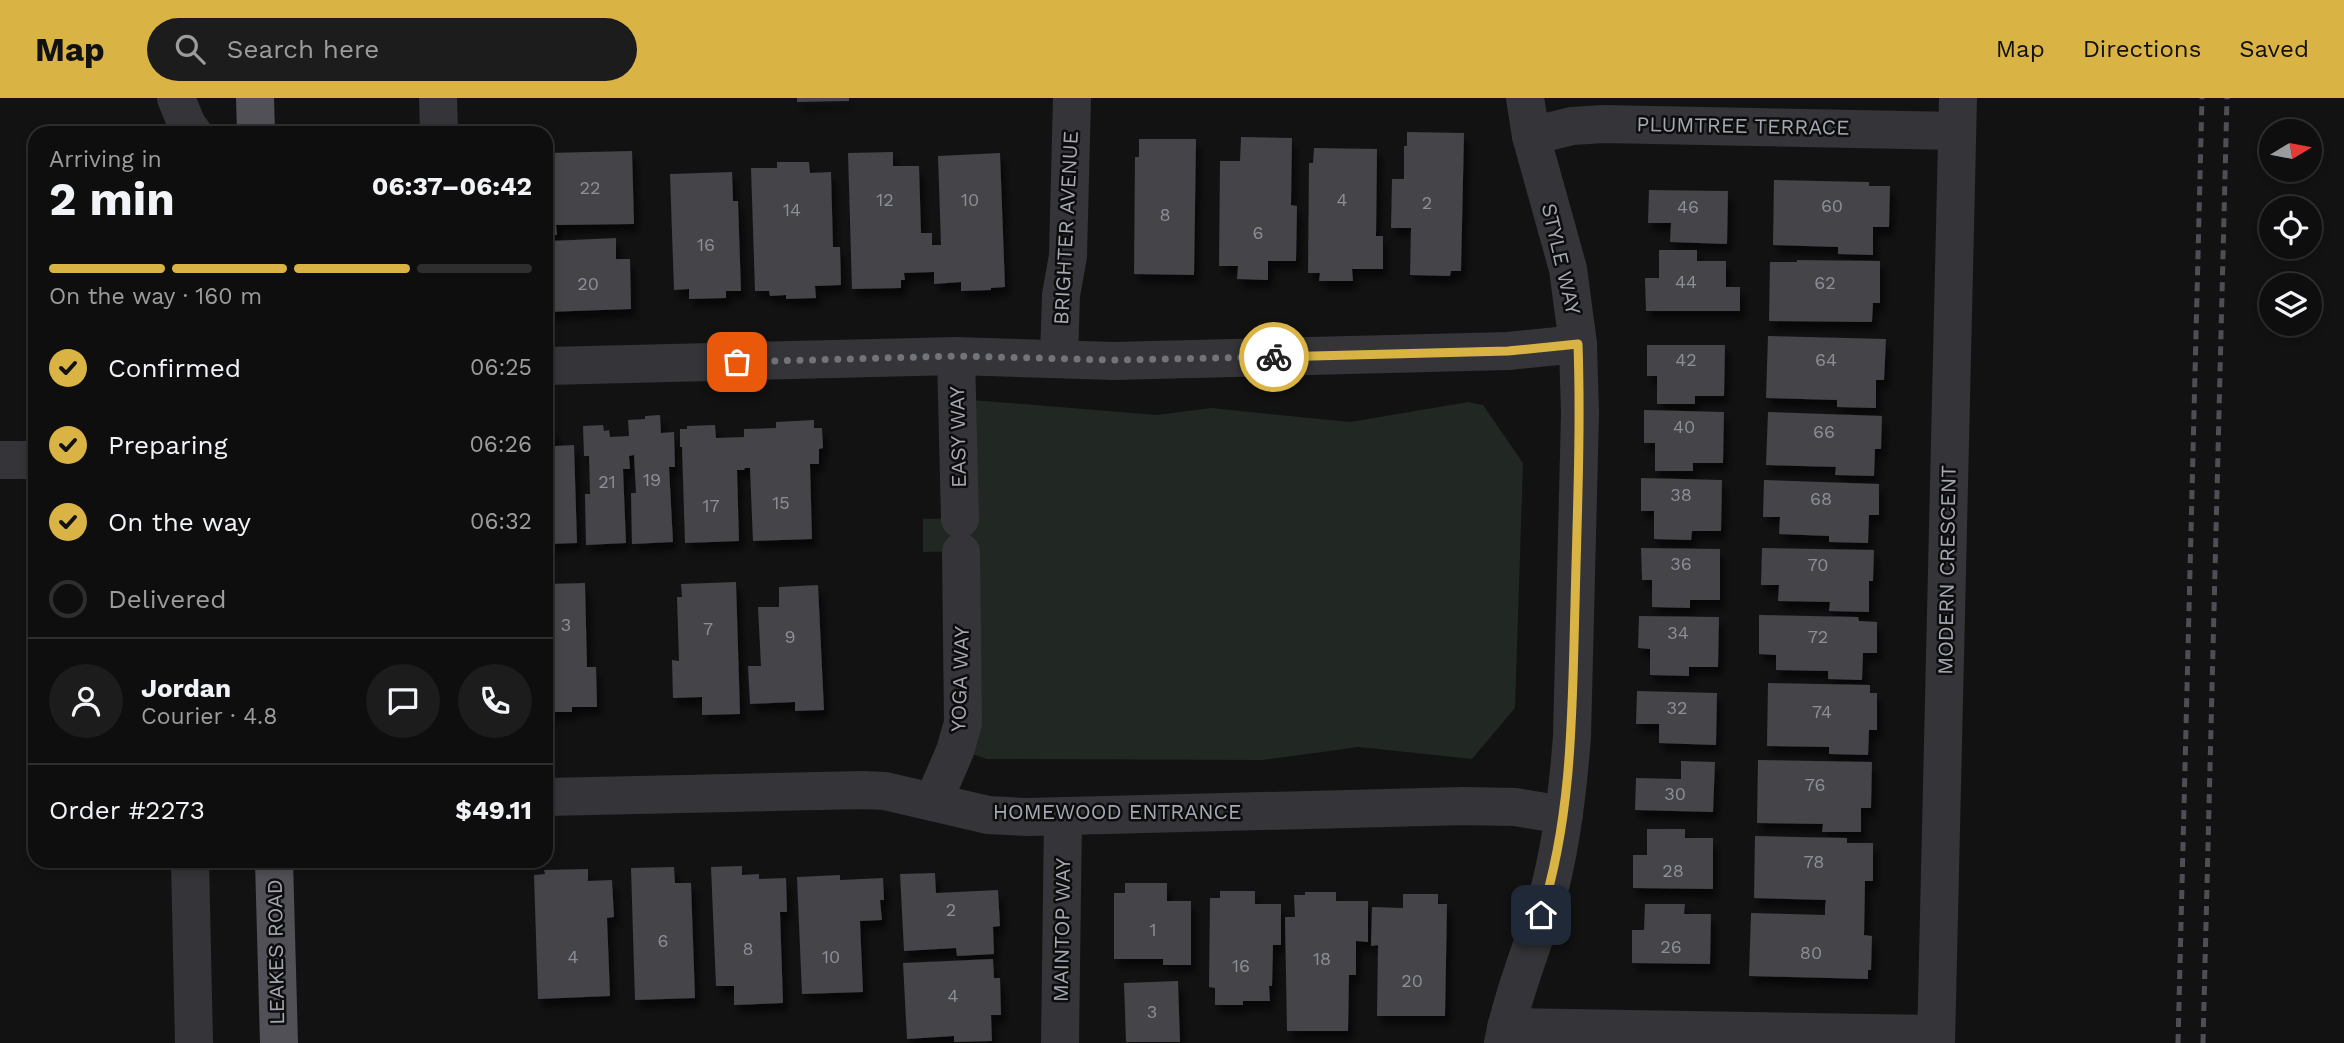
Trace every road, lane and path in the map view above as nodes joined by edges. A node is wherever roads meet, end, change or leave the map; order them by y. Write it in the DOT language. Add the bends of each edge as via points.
graph roads {
  1 [pos="176,98"];
  2 [pos="255,98"];
  3 [pos="438,98"];
  4 [pos="1072,98"];
  5 [pos="1525,98"];
  6 [pos="1957,115"];
  7 [pos="188,126"];
  8 [pos="256,126"];
  9 [pos="439,126"];
  10 [pos="1531,136"];
  11 [pos="1578,344"];
  12 [pos="956,356"];
  13 [pos="1059,358"];
  14 [pos="553,366"];
  15 [pos="960,535"];
  16 [pos="553,797"];
  17 [pos="933,802"];
  18 [pos="1564,815"];
  19 [pos="1063,816"];
  20 [pos="190,868"];
  21 [pos="274,868"];
  22 [pos="1505,1035"];
  23 [pos="1936,1038"];
  24 [pos="194,1043"];
  25 [pos="279,1043"];
  26 [pos="1059,1043"];
  1 -- 7 [label="street"];
  2 -- 8 [label="main road"];
  3 -- 9 [label="street"];
  4 -- 13 [label="street, BRIGHTER AVENUE" via="1068,256 1061,295"];
  5 -- 10 [label="street, STYLE WAY"];
  6 -- 10 [label="street, PLUMTREE TERRACE" via="1603,124"];
  6 -- 23 [label="street, MODERN CRESCENT"];
  10 -- 11 [label="street, STYLE WAY" via="1568,269"];
  11 -- 13 [label="street" via="1496,352"];
  11 -- 18 [label="street, STYLE WAY" via="1572,736"];
  12 -- 13 [label="street"];
  12 -- 14 [label="street"];
  12 -- 15 [label="street, EASY WAY"];
  15 -- 17 [label="street, YOGA WAY" via="963,723"];
  16 -- 17 [label="street, HOMEWOOD ENTRANCE" via="862,790"];
  17 -- 19 [label="street, HOMEWOOD ENTRANCE" via="988,815"];
  18 -- 19 [label="street, HOMEWOOD ENTRANCE" via="1515,807 1464,806"];
  18 -- 22 [label="street, STYLE WAY" via="1548,894"];
  19 -- 26 [label="street, MAINTOP WAY"];
  20 -- 24 [label="street"];
  21 -- 25 [label="main road, LEAKES ROAD"];
  22 -- 23 [label="street"];
}
